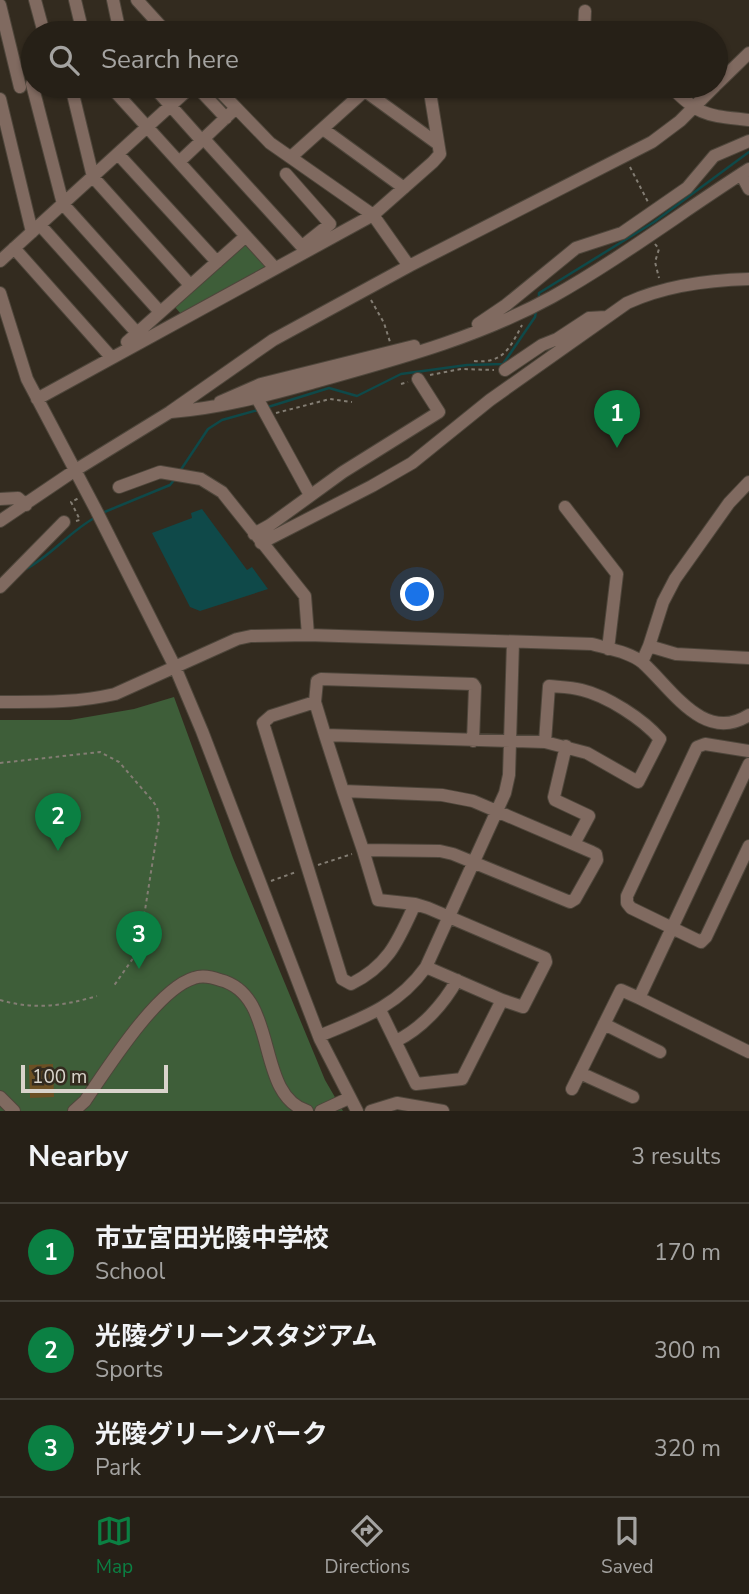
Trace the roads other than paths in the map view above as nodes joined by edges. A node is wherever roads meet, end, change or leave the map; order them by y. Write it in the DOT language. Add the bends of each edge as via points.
graph roads {
  1 [pos="35,0"];
  2 [pos="75,0"];
  3 [pos="113,0"];
  4 [pos="136,0"];
  5 [pos="0,2"];
  6 [pos="585,11"];
  7 [pos="41,21"];
  8 [pos="80,21"];
  9 [pos="117,21"];
  10 [pos="155,21"];
  11 [pos="584,21"];
  12 [pos="748,56"];
  13 [pos="21,62"];
  14 [pos="728,75"];
  15 [pos="21,87"];
  16 [pos="0,93"];
  17 [pos="33,98"];
  18 [pos="74,98"];
  19 [pos="121,98"];
  20 [pos="164,98"];
  21 [pos="179,98"];
  22 [pos="209,98"];
  23 [pos="221,98"];
  24 [pos="356,98"];
  25 [pos="380,98"];
  26 [pos="431,98"];
  27 [pos="681,98"];
  28 [pos="703,98"];
  29 [pos="0,99"];
  30 [pos="171,105"];
  31 [pos="693,108"];
  32 [pos="230,114"];
  33 [pos="749,120"];
  34 [pos="148,127"];
  35 [pos="323,129"];
  36 [pos="203,140"];
  37 [pos="749,141"];
  38 [pos="438,144"];
  39 [pos="118,154"];
  40 [pos="291,158"];
  41 [pos="179,162"];
  42 [pos="745,172"];
  43 [pos="286,174"];
  44 [pos="93,177"];
  45 [pos="404,188"];
  46 [pos="749,189"];
  47 [pos="63,204"];
  48 [pos="373,215"];
  49 [pos="36,228"];
  50 [pos="246,236"];
  51 [pos="14,248"];
  52 [pos="304,249"];
  53 [pos="0,261"];
  54 [pos="217,262"];
  55 [pos="409,266"];
  56 [pos="274,267"];
  57 [pos="749,279"];
  58 [pos="190,285"];
  59 [pos="0,293"];
  60 [pos="160,312"];
  61 [pos="607,317"];
  62 [pos="137,333"];
  63 [pos="111,357"];
  64 [pos="505,370"];
  65 [pos="418,379"];
  66 [pos="37,398"];
  67 [pos="257,398"];
  68 [pos="205,410"];
  69 [pos="170,412"];
  70 [pos="74,471"];
  71 [pos="749,482"];
  72 [pos="119,487"];
  73 [pos="310,495"];
  74 [pos="0,499"];
  75 [pos="26,505"];
  76 [pos="565,507"];
  77 [pos="0,522"];
  78 [pos="64,522"];
  79 [pos="257,538"];
  80 [pos="0,587"];
  81 [pos="308,635"];
  82 [pos="513,642"];
  83 [pos="649,646"];
  84 [pos="608,649"];
  85 [pos="749,658"];
  86 [pos="642,662"];
  87 [pos="175,667"];
  88 [pos="0,702"];
  89 [pos="314,702"];
  90 [pos="749,715"];
  91 [pos="325,735"];
  92 [pos="473,741"];
  93 [pos="510,741"];
  94 [pos="545,742"];
  95 [pos="566,746"];
  96 [pos="749,751"];
  97 [pos="749,764"];
  98 [pos="343,791"];
  99 [pos="498,812"];
  100 [pos="574,844"];
  101 [pos="749,846"];
  102 [pos="363,850"];
  103 [pos="474,864"];
  104 [pos="415,904"];
  105 [pos="450,917"];
  106 [pos="672,928"];
  107 [pos="426,967"];
  108 [pos="457,980"];
  109 [pos="639,998"];
  110 [pos="502,1000"];
  111 [pos="380,1010"];
  112 [pos="604,1024"];
  113 [pos="319,1037"];
  114 [pos="396,1041"];
  115 [pos="660,1052"];
  116 [pos="749,1052"];
  117 [pos="580,1073"];
  118 [pos="572,1089"];
  119 [pos="0,1097"];
  120 [pos="633,1097"];
  121 [pos="349,1098"];
  122 [pos="14,1111"];
  123 [pos="74,1111"];
  124 [pos="307,1111"];
  125 [pos="321,1111"];
  126 [pos="357,1111"];
  127 [pos="371,1111"];
  128 [pos="443,1111"];
  1 -- 7 [label="street"];
  2 -- 8 [label="street"];
  3 -- 9 [label="street"];
  4 -- 10 [label="street"];
  5 -- 13 [label="street"];
  6 -- 11 [label="street"];
  12 -- 14 [label="street"];
  15 -- 16 [label="street"];
  17 -- 47 [label="street"];
  18 -- 44 [label="street"];
  19 -- 34 [label="street"];
  20 -- 30 [label="street"];
  21 -- 30 [label="street"];
  22 -- 32 [label="street"];
  23 -- 32 [label="street"];
  24 -- 35 [label="street"];
  25 -- 38 [label="street"];
  26 -- 38 [label="street"];
  27 -- 31 [label="street"];
  28 -- 31 [label="street"];
  29 -- 49 [label="street"];
  30 -- 34 [label="street"];
  30 -- 36 [label="street"];
  31 -- 33 [label="street"];
  31 -- 55 [label="street" via="652,142"];
  32 -- 36 [label="street"];
  32 -- 40 [label="street"];
  34 -- 39 [label="street"];
  34 -- 41 [label="street"];
  35 -- 40 [label="street"];
  35 -- 45 [label="street"];
  36 -- 41 [label="street"];
  36 -- 52 [label="street"];
  37 -- 68 [label="street" via="714,156 687,188 622,233 576,248 487,318 431,342 261,384"];
  38 -- 45 [label="street" via="440,154"];
  39 -- 44 [label="street"];
  39 -- 54 [label="street"];
  40 -- 48 [label="street"];
  41 -- 50 [label="street"];
  42 -- 46 [label="street"];
  42 -- 67 [label="street" via="531,307 442,346"];
  43 -- 52 [label="street" via="330,224"];
  44 -- 47 [label="street"];
  44 -- 58 [label="street"];
  45 -- 48 [label="street"];
  47 -- 49 [label="street"];
  47 -- 60 [label="street"];
  48 -- 52 [label="street"];
  48 -- 55 [label="street"];
  49 -- 51 [label="street"];
  49 -- 62 [label="street"];
  50 -- 54 [label="street"];
  50 -- 56 [label="street"];
  51 -- 53 [label="street"];
  51 -- 63 [label="street"];
  52 -- 56 [label="street"];
  54 -- 58 [label="street"];
  55 -- 69 [label="street" via="273,340"];
  56 -- 63 [label="street"];
  57 -- 61 [label="street" via="662,290 627,303"];
  58 -- 60 [label="street"];
  59 -- 66 [label="street" via="19,358"];
  60 -- 62 [label="street"];
  61 -- 64 [label="street" via="589,318"];
  61 -- 79 [label="street" via="490,400 412,463"];
  62 -- 63 [label="street"];
  63 -- 66 [label="street"];
  65 -- 73 [label="street" via="439,412"];
  66 -- 70 [label="street"];
  67 -- 68 [label="street"];
  67 -- 73 [label="street"];
  68 -- 69 [label="street"];
  69 -- 70 [label="street"];
  70 -- 75 [label="street"];
  70 -- 87 [label="street"];
  71 -- 83 [label="street" via="676,579 663,601"];
  72 -- 79 [label="street" via="160,472 201,479 222,492"];
  73 -- 79 [label="street"];
  74 -- 75 [label="street" via="18,498"];
  75 -- 77 [label="street"];
  76 -- 84 [label="street" via="617,573"];
  78 -- 80 [label="street"];
  79 -- 81 [label="street" via="305,596"];
  81 -- 82 [label="street"];
  81 -- 87 [label="street" via="237,639"];
  82 -- 84 [label="street" via="592,644"];
  82 -- 93 [label="street"];
  83 -- 85 [label="street" via="676,654"];
  83 -- 86 [label="street"];
  84 -- 86 [label="street"];
  86 -- 90 [label="street" via="703,719 726,724"];
  87 -- 88 [label="street" via="95,699"];
  87 -- 113 [label="street"];
  89 -- 91 [label="street"];
  89 -- 92 [label="street" via="321,679 473,684"];
  89 -- 104 [label="street" via="263,723 346,983 383,963"];
  91 -- 92 [label="street"];
  91 -- 98 [label="street"];
  92 -- 93 [label="street"];
  93 -- 94 [label="street"];
  93 -- 99 [label="street" via="509,775"];
  94 -- 95 [label="street"];
  94 -- 95 [label="street" via="549,686 600,696 660,739 638,782 587,752"];
  95 -- 100 [label="street" via="554,797 589,816"];
  96 -- 106 [label="street" via="705,744 697,747 627,896 631,908"];
  97 -- 106 [label="street"];
  98 -- 99 [label="street" via="442,795"];
  98 -- 102 [label="street"];
  99 -- 100 [label="street"];
  99 -- 103 [label="street"];
  100 -- 103 [label="street" via="598,857 573,902"];
  101 -- 106 [label="street" via="706,937 701,942"];
  102 -- 103 [label="street" via="440,851"];
  102 -- 104 [label="street" via="376,897"];
  103 -- 105 [label="street"];
  104 -- 105 [label="street"];
  105 -- 107 [label="street"];
  105 -- 110 [label="street" via="545,958 523,1007"];
  106 -- 109 [label="street"];
  107 -- 108 [label="street"];
  107 -- 111 [label="street" via="403,994"];
  108 -- 110 [label="street"];
  108 -- 114 [label="street" via="437,1008"];
  109 -- 112 [label="street" via="621,990"];
  109 -- 116 [label="street"];
  110 -- 114 [label="street" via="460,1081 416,1084"];
  111 -- 113 [label="street"];
  111 -- 114 [label="street"];
  112 -- 115 [label="street"];
  112 -- 117 [label="street"];
  113 -- 121 [label="street"];
  117 -- 118 [label="street"];
  117 -- 120 [label="street"];
  119 -- 122 [label="street"];
  121 -- 125 [label="street"];
  121 -- 126 [label="street"];
  123 -- 124 [label="street" via="149,1015 173,989 196,977 232,983 248,996 276,1078 290,1100"];
  127 -- 128 [label="street" via="397,1104"];
}
